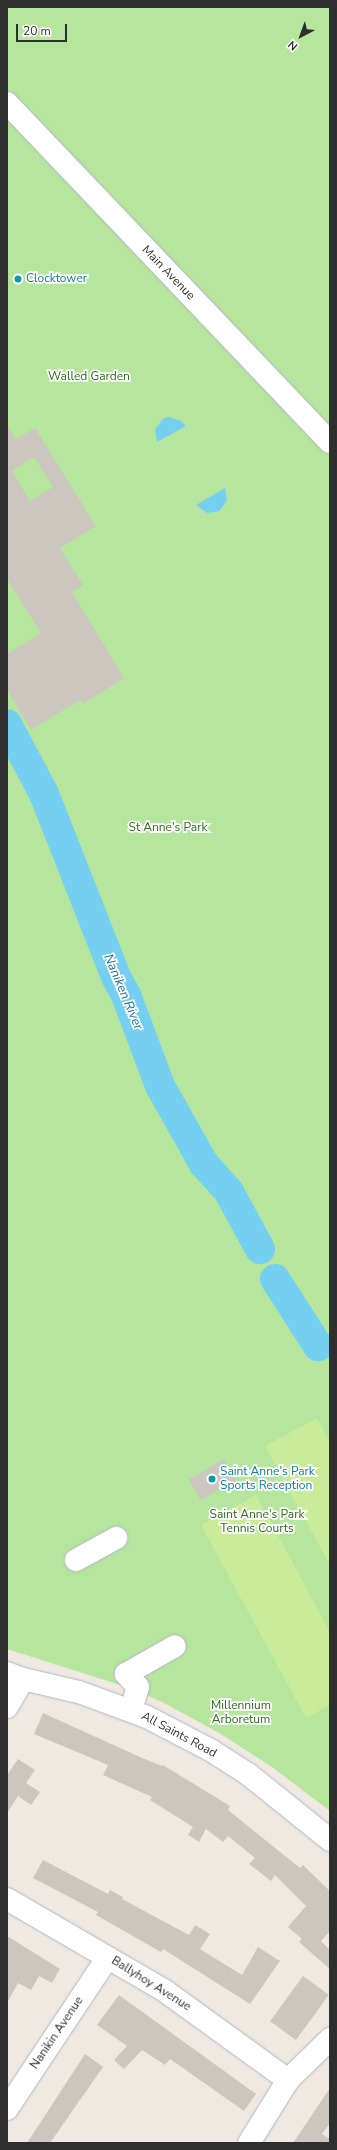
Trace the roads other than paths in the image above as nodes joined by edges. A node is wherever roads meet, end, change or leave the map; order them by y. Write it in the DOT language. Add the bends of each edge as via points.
graph roads {
  1 [pos="7,103"];
  2 [pos="330,442"];
  3 [pos="116,1538"];
  4 [pos="76,1560"];
  5 [pos="175,1646"];
  6 [pos="15,1676"];
  7 [pos="7,1707"];
  8 [pos="131,1710"];
  9 [pos="330,1840"];
  10 [pos="7,1899"];
  11 [pos="108,1957"];
  12 [pos="330,2039"];
  13 [pos="288,2080"];
  14 [pos="7,2109"];
  15 [pos="249,2143"];
  1 -- 2 [label="street, Main Avenue"];
  3 -- 4 [label="street"];
  5 -- 8 [label="street" via="126,1674 138,1687"];
  6 -- 7 [label="street"];
  6 -- 8 [label="street, All Saints Road" via="79,1692"];
  8 -- 9 [label="street, All Saints Road" via="212,1751 248,1774"];
  10 -- 11 [label="street, Ballyhoy Avenue"];
  11 -- 13 [label="street, Ballyhoy Avenue" via="165,1991"];
  11 -- 14 [label="street, Nanikin Avenue"];
  12 -- 13 [label="street"];
  13 -- 15 [label="street"];
}
